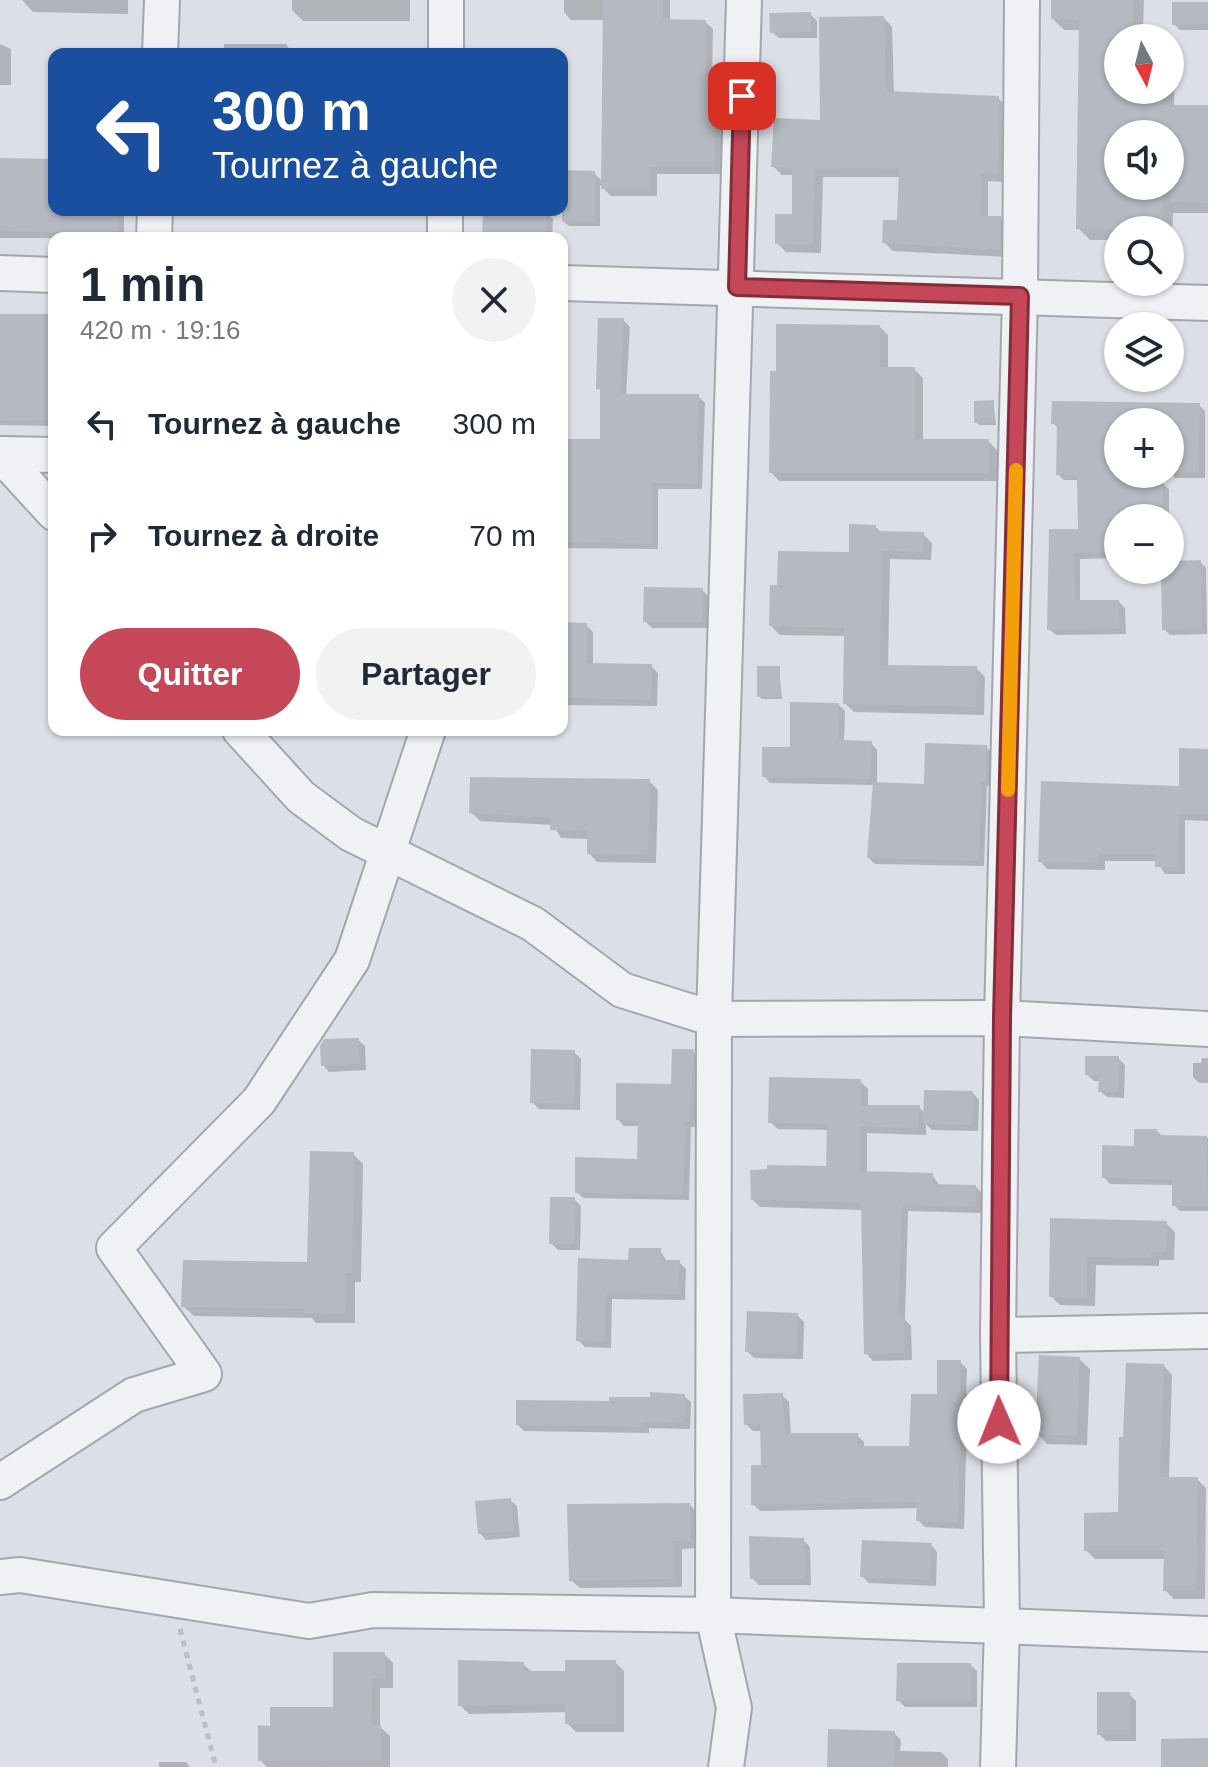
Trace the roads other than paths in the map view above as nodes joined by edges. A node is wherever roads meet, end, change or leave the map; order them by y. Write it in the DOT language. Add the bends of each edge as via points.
graph roads {
  1 [pos="162,0"];
  2 [pos="446,0"];
  3 [pos="744,0"];
  4 [pos="1022,0"];
  5 [pos="160,48"];
  6 [pos="446,48"];
  7 [pos="0,273"];
  8 [pos="48,275"];
  9 [pos="568,283"];
  10 [pos="737,287"];
  11 [pos="1020,296"];
  12 [pos="1208,303"];
  13 [pos="1,454"];
  14 [pos="48,455"];
  15 [pos="48,506"];
  16 [pos="245,736"];
  17 [pos="426,736"];
  18 [pos="387,854"];
  19 [pos="1002,1018"];
  20 [pos="714,1019"];
  21 [pos="1208,1029"];
  22 [pos="1208,1331"];
  23 [pos="998,1335"];
  24 [pos="0,1482"];
  25 [pos="0,1577"];
  26 [pos="713,1615"];
  27 [pos="1002,1625"];
  28 [pos="1208,1634"];
  29 [pos="726,1767"];
  30 [pos="998,1767"];
  1 -- 5 [label="street"];
  2 -- 6 [label="street"];
  3 -- 10 [label="street"];
  4 -- 11 [label="street"];
  7 -- 8 [label="street"];
  9 -- 10 [label="street"];
  10 -- 11 [label="street"];
  10 -- 20 [label="street"];
  11 -- 12 [label="street"];
  11 -- 19 [label="street"];
  13 -- 14 [label="street"];
  13 -- 15 [label="street"];
  16 -- 18 [label="street" via="301,797"];
  17 -- 18 [label="street"];
  18 -- 20 [label="street" via="533,924 622,990"];
  18 -- 24 [label="street" via="352,960 259,1101 114,1248 204,1374 134,1395"];
  19 -- 20 [label="street"];
  19 -- 21 [label="street"];
  19 -- 23 [label="street"];
  20 -- 26 [label="street"];
  22 -- 23 [label="street"];
  23 -- 27 [label="street"];
  25 -- 26 [label="street" via="20,1575 309,1621 373,1610"];
  26 -- 27 [label="street"];
  26 -- 29 [label="street" via="734,1708"];
  27 -- 28 [label="street"];
  27 -- 30 [label="street"];
}
